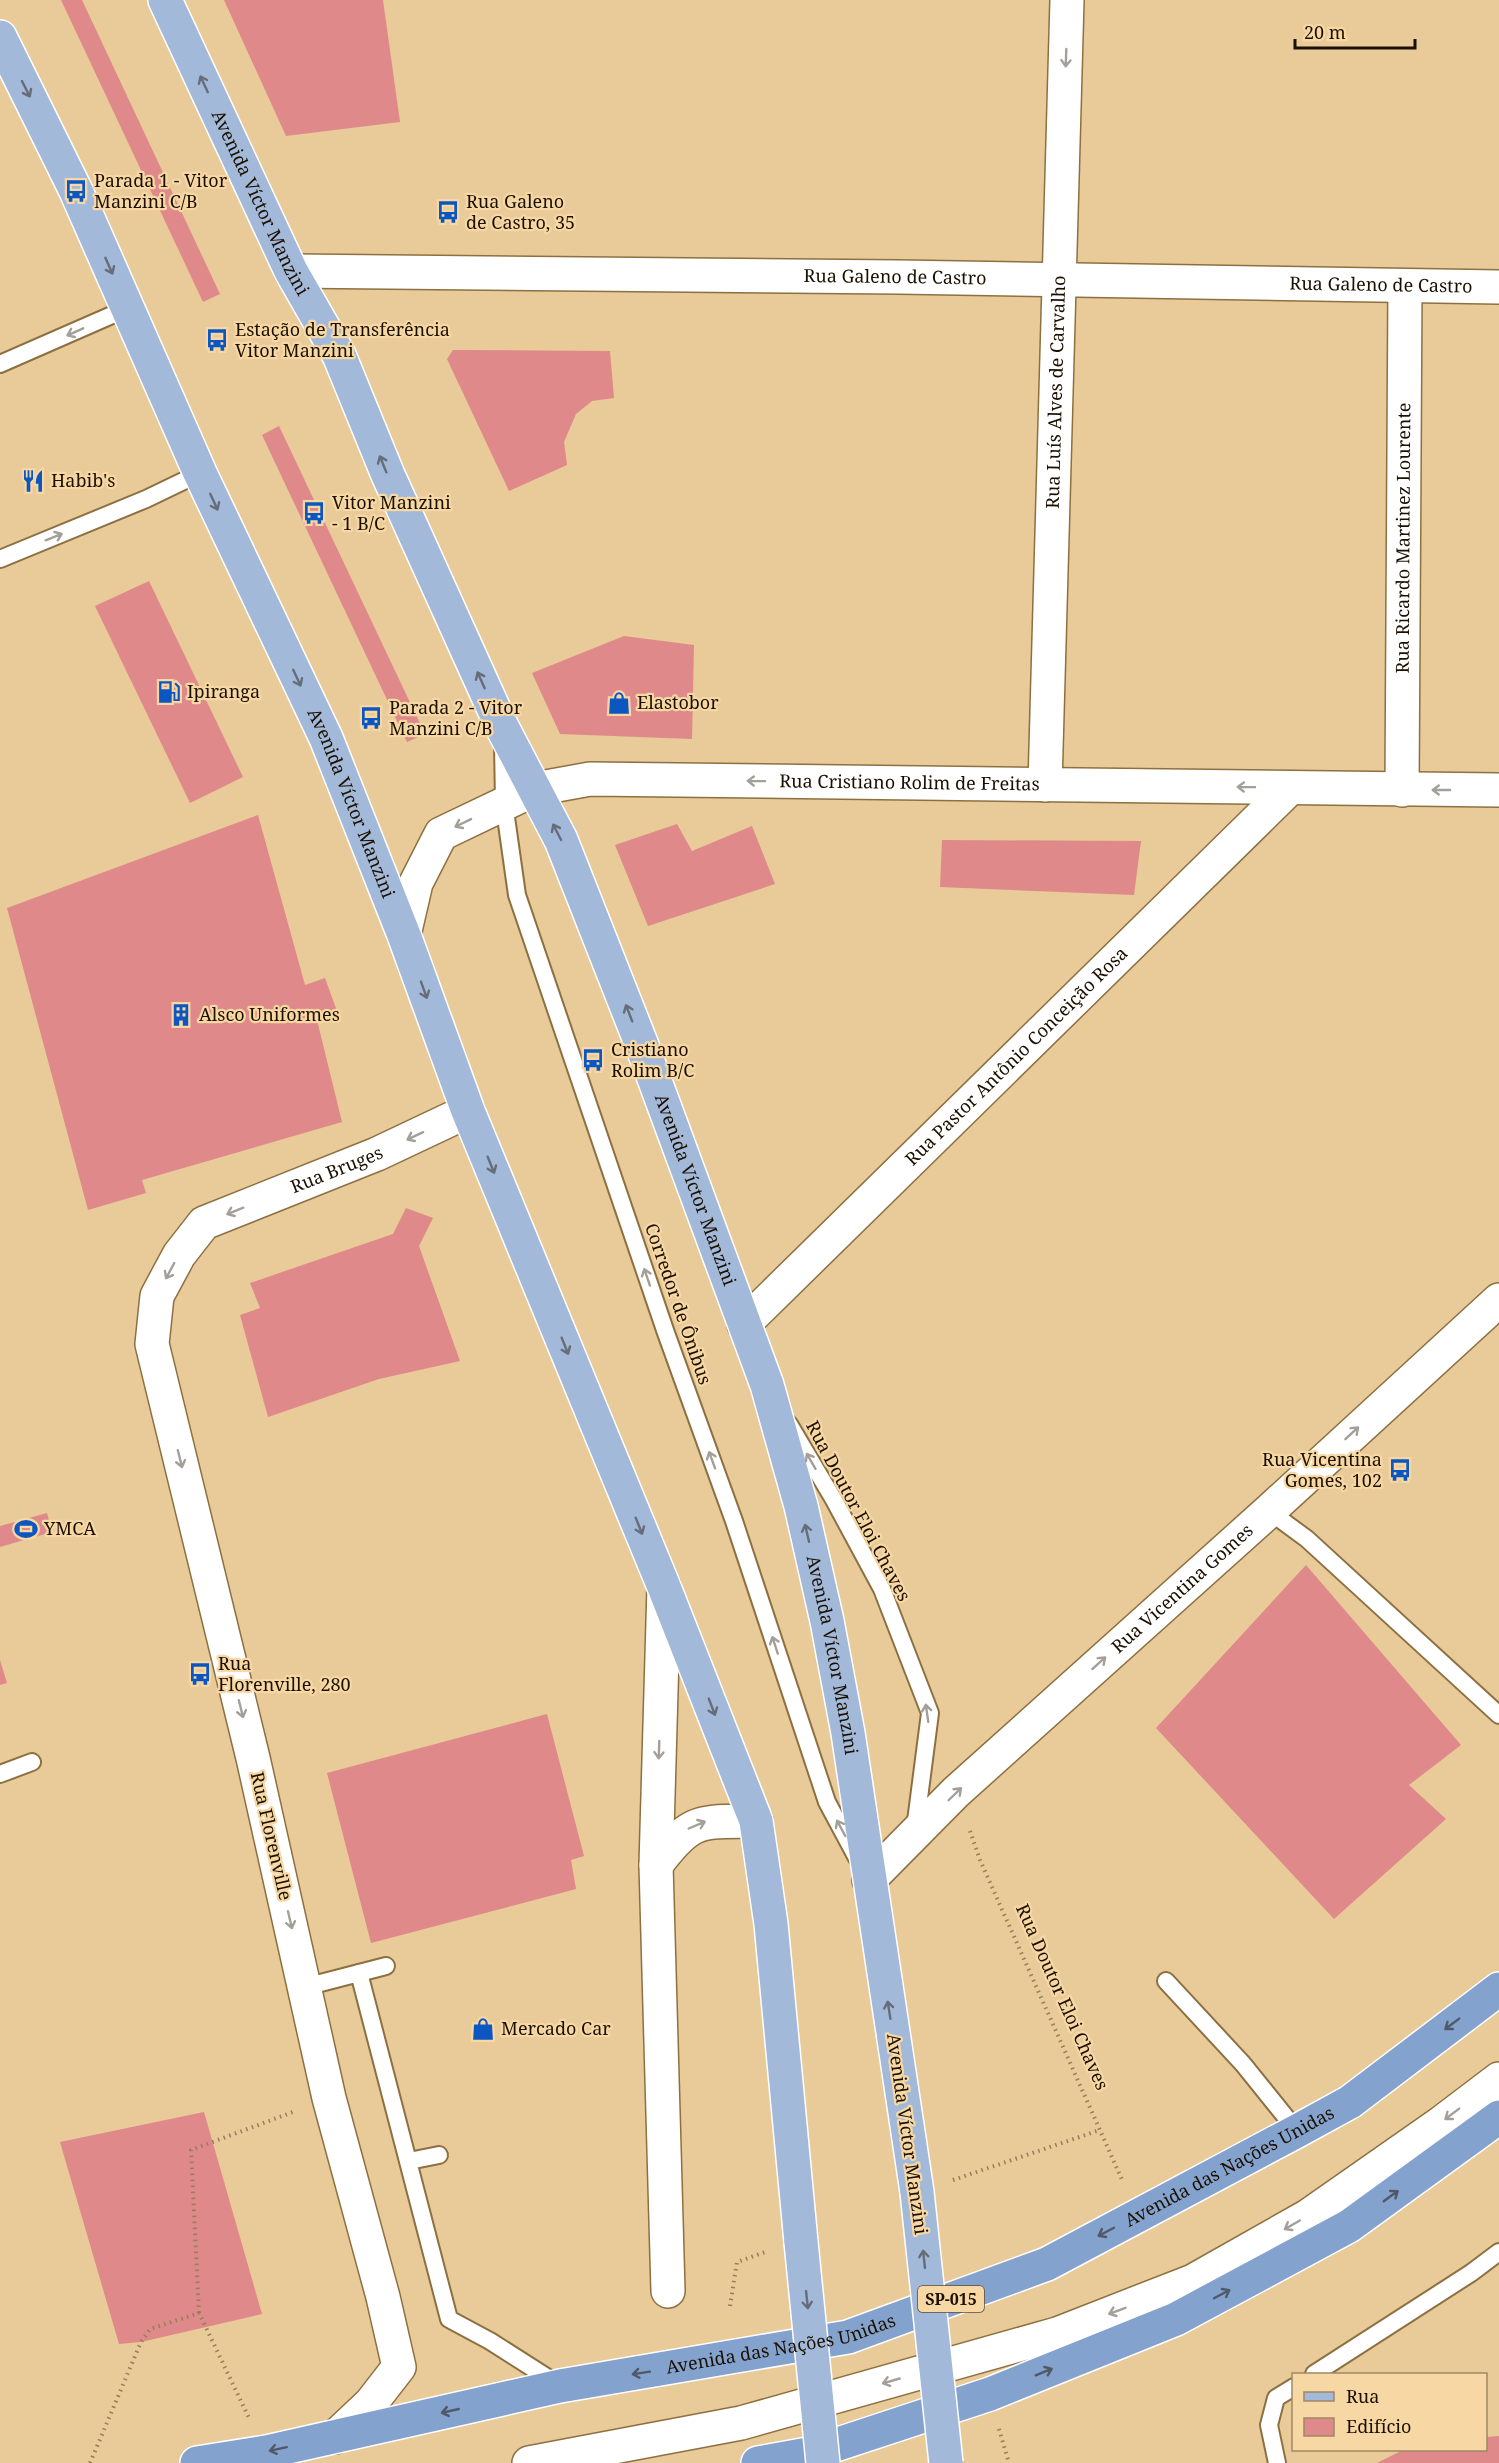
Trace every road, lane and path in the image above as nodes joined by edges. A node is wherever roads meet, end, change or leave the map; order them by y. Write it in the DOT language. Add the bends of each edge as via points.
graph roads {
  1 [pos="165,0"];
  2 [pos="1068,0"];
  3 [pos="0,37"];
  4 [pos="291,271"];
  5 [pos="1058,279"];
  6 [pos="1405,286"];
  7 [pos="1499,286"];
  8 [pos="128,308"];
  9 [pos="0,364"];
  10 [pos="200,473"];
  11 [pos="0,559"];
  12 [pos="502,727"];
  13 [pos="1045,785"];
  14 [pos="1290,788"];
  15 [pos="535,789"];
  16 [pos="1402,790"];
  17 [pos="1499,790"];
  18 [pos="504,803"];
  19 [pos="404,935"];
  20 [pos="468,1111"];
  21 [pos="204,1223"];
  22 [pos="1499,1300"];
  23 [pos="744,1324"];
  24 [pos="766,1385"];
  25 [pos="1269,1511"];
  26 [pos="664,1587"];
  27 [pos="1499,1715"];
  28 [pos="32,1762"];
  29 [pos="0,1774"];
  30 [pos="956,1792"];
  31 [pos="756,1821"];
  32 [pos="915,1833"];
  33 [pos="656,1865"];
  34 [pos="869,1880"];
  35 [pos="386,1966"];
  36 [pos="359,1973"];
  37 [pos="1166,1980"];
  38 [pos="305,1987"];
  39 [pos="1499,1989"];
  40 [pos="1499,2079"];
  41 [pos="329,2098"];
  42 [pos="1499,2117"];
  43 [pos="1100,2130"];
  44 [pos="1297,2131"];
  45 [pos="439,2155"];
  46 [pos="409,2161"];
  47 [pos="978,2171"];
  48 [pos="1138,2215"];
  49 [pos="770,2251"];
  50 [pos="1499,2252"];
  51 [pos="668,2291"];
  52 [pos="730,2306"];
  53 [pos="199,2313"];
  54 [pos="1316,2373"];
  55 [pos="560,2386"];
  56 [pos="1292,2388"];
  57 [pos="335,2437"];
  58 [pos="266,2452"];
  59 [pos="90,2463"];
  60 [pos="197,2463"];
  61 [pos="529,2463"];
  62 [pos="758,2463"];
  63 [pos="823,2463"];
  64 [pos="946,2463"];
  65 [pos="1276,2463"];
  4 -- 1 [label="main road, Avenida Víctor Manzini, one-way"];
  2 -- 5 [label="street, Rua Luís Alves de Carvalho, one-way"];
  3 -- 8 [label="main road, Avenida Víctor Manzini, one-way"];
  4 -- 5 [label="street, Rua Galeno de Castro"];
  12 -- 4 [label="main road, Avenida Víctor Manzini, one-way" via="388,475 339,354"];
  5 -- 6 [label="street, Rua Galeno de Castro"];
  5 -- 13 [label="street, Rua Luís Alves de Carvalho"];
  6 -- 7 [label="street, Rua Galeno de Castro"];
  6 -- 16 [label="street, Rua Ricardo Martinez Lourente"];
  8 -- 9 [label="lane, one-way"];
  8 -- 10 [label="main road, Avenida Víctor Manzini"];
  11 -- 10 [label="lane, one-way"];
  10 -- 19 [label="main road, Avenida Víctor Manzini, one-way" via="326,738"];
  12 -- 15 [label="main road, Avenida Víctor Manzini"];
  12 -- 18 [label="lane, Corredor de Ônibus"];
  14 -- 13 [label="street, Rua Cristiano Rolim de Freitas, one-way"];
  13 -- 15 [label="street, Rua Cristiano Rolim de Freitas, one-way" via="590,779"];
  14 -- 16 [label="street, Rua Cristiano Rolim de Freitas"];
  14 -- 23 [label="street, Rua Pastor Antônio Conceição Rosa"];
  15 -- 18 [label="street, Rua Cristiano Rolim de Freitas"];
  23 -- 15 [label="main road, Avenida Víctor Manzini, one-way" via="566,851"];
  17 -- 16 [label="street, Rua Cristiano Rolim de Freitas, one-way"];
  18 -- 19 [label="street, Rua Cristiano Rolim de Freitas, one-way" via="441,834 416,883"];
  34 -- 18 [label="lane, Corredor de Ônibus, one-way" via="827,1802 734,1521 556,1013 517,895"];
  19 -- 20 [label="main road, Avenida Víctor Manzini, one-way"];
  20 -- 21 [label="street, Rua Bruges, one-way" via="377,1154"];
  20 -- 26 [label="main road, Avenida Víctor Manzini, one-way"];
  21 -- 38 [label="street, Rua Florenville, one-way" via="179,1255 157,1296 152,1344"];
  25 -- 22 [label="street, Rua Vicentina Gomes, one-way"];
  23 -- 24 [label="main road, Avenida Víctor Manzini"];
  32 -- 24 [label="lane, Rua Doutor Eloi Chaves, one-way" via="930,1713 882,1589"];
  34 -- 24 [label="main road, Avenida Víctor Manzini, one-way" via="849,1733 827,1621 801,1506"];
  25 -- 27 [label="lane" via="1307,1539"];
  30 -- 25 [label="street, Rua Vicentina Gomes, one-way"];
  26 -- 31 [label="main road, Avenida Víctor Manzini, one-way"];
  26 -- 33 [label="street, Avenida Víctor Manzini, one-way"];
  28 -- 29 [label="lane"];
  32 -- 30 [label="street, Rua Vicentina Gomes, one-way"];
  30 -- 43 [label="path, Rua Doutor Eloi Chaves" via="980,1860"];
  33 -- 31 [label="street, one-way" via="689,1828 705,1821"];
  31 -- 63 [label="main road, Avenida Víctor Manzini, one-way, bridge" via="771,1924"];
  32 -- 34 [label="street, Rua Vicentina Gomes"];
  33 -- 51 [label="street, Avenida Víctor Manzini"];
  64 -- 34 [label="main road, Avenida Víctor Manzini, one-way, bridge" via="917,2192"];
  35 -- 36 [label="lane"];
  36 -- 38 [label="lane"];
  36 -- 46 [label="lane"];
  37 -- 44 [label="lane" via="1243,2064"];
  38 -- 41 [label="street, Rua Florenville"];
  39 -- 44 [label="highway, Avenida das Nações Unidas / SP-015, one-way" via="1350,2102"];
  40 -- 61 [label="street, one-way" via="1308,2216 1193,2282 1057,2334 741,2423"];
  41 -- 53 [label="path" via="191,2150"];
  41 -- 57 [label="street, Rua Florenville" via="399,2367"];
  62 -- 42 [label="highway, one-way" via="808,2454 990,2394 1176,2319 1349,2226"];
  43 -- 47 [label="path"];
  43 -- 48 [label="path, Rua Doutor Eloi Chaves"];
  44 -- 48 [label="highway, Avenida das Nações Unidas / SP-015"];
  45 -- 46 [label="lane"];
  46 -- 55 [label="lane" via="449,2319"];
  48 -- 55 [label="highway, Avenida das Nações Unidas / SP-015, one-way" via="1047,2264 848,2337"];
  49 -- 52 [label="path" via="737,2262"];
  50 -- 54 [label="lane"];
  53 -- 58 [label="path"];
  53 -- 59 [label="path" via="150,2329"];
  55 -- 57 [label="highway, Avenida das Nações Unidas / SP-015, one-way"];
  56 -- 65 [label="lane" via="1276,2398 1269,2425"];
  57 -- 58 [label="highway, Avenida das Nações Unidas / SP-015, one-way"];
  58 -- 60 [label="highway, Avenida das Nações Unidas / SP-015"];
}
